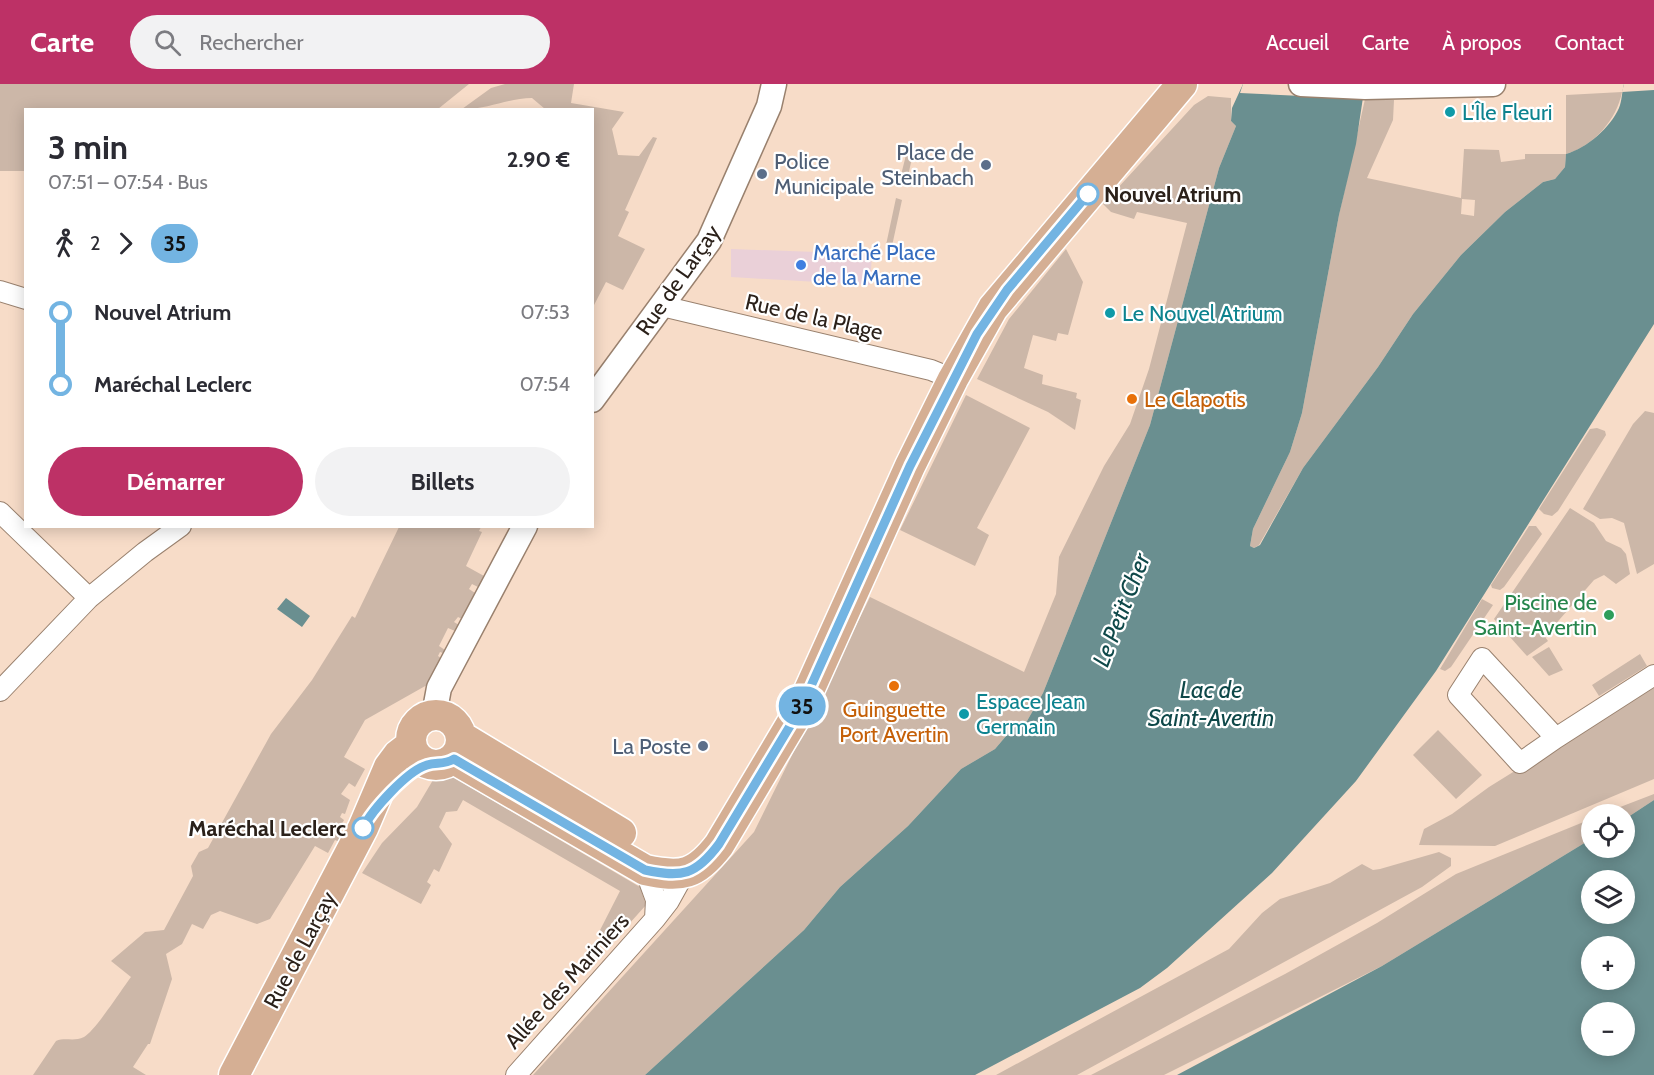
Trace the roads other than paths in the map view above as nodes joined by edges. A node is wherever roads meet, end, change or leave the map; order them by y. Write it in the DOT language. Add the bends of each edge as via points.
graph roads {
  1 [pos="774,84"];
  2 [pos="1182,84"];
  3 [pos="1301,84"];
  4 [pos="1493,84"];
  5 [pos="0,291"];
  6 [pos="24,298"];
  7 [pos="662,306"];
  8 [pos="953,380"];
  9 [pos="594,397"];
  10 [pos="0,512"];
  11 [pos="178,528"];
  12 [pos="524,528"];
  13 [pos="89,598"];
  14 [pos="1654,675"];
  15 [pos="0,691"];
  16 [pos="434,715"];
  17 [pos="1556,738"];
  18 [pos="439,751"];
  19 [pos="732,820"];
  20 [pos="645,870"];
  21 [pos="684,873"];
  22 [pos="655,919"];
  23 [pos="234,1075"];
  24 [pos="516,1075"];
  1 -- 7 [label="street, Rue de Larçay" via="769,106 718,226"];
  2 -- 8 [label="main road" via="1007,290 977,334"];
  3 -- 4 [label="street"];
  5 -- 6 [label="street"];
  7 -- 8 [label="street, Rue de la Plage" via="931,370"];
  7 -- 9 [label="street, Rue de Larçay"];
  8 -- 19 [label="main road" via="802,706"];
  10 -- 13 [label="street"];
  11 -- 13 [label="street"];
  12 -- 16 [label="street" via="439,688"];
  13 -- 15 [label="street"];
  14 -- 17 [label="street"];
  16 -- 18 [label="main road" via="413,729"];
  17 -- 17 [label="street" via="1549,730 1482,658 1458,695 1520,763"];
  18 -- 19 [label="main road" via="662,856 679,856 703,847"];
  18 -- 20 [label="main road"];
  18 -- 23 [label="main road, Rue de Larçay" via="406,779 365,824"];
  19 -- 21 [label="main road" via="706,862"];
  20 -- 21 [label="main road" via="668,875"];
  20 -- 22 [label="street, Allée des Mariniers" via="656,900"];
  21 -- 22 [label="street, Allée des Mariniers"];
  22 -- 24 [label="street, Allée des Mariniers"];
}
